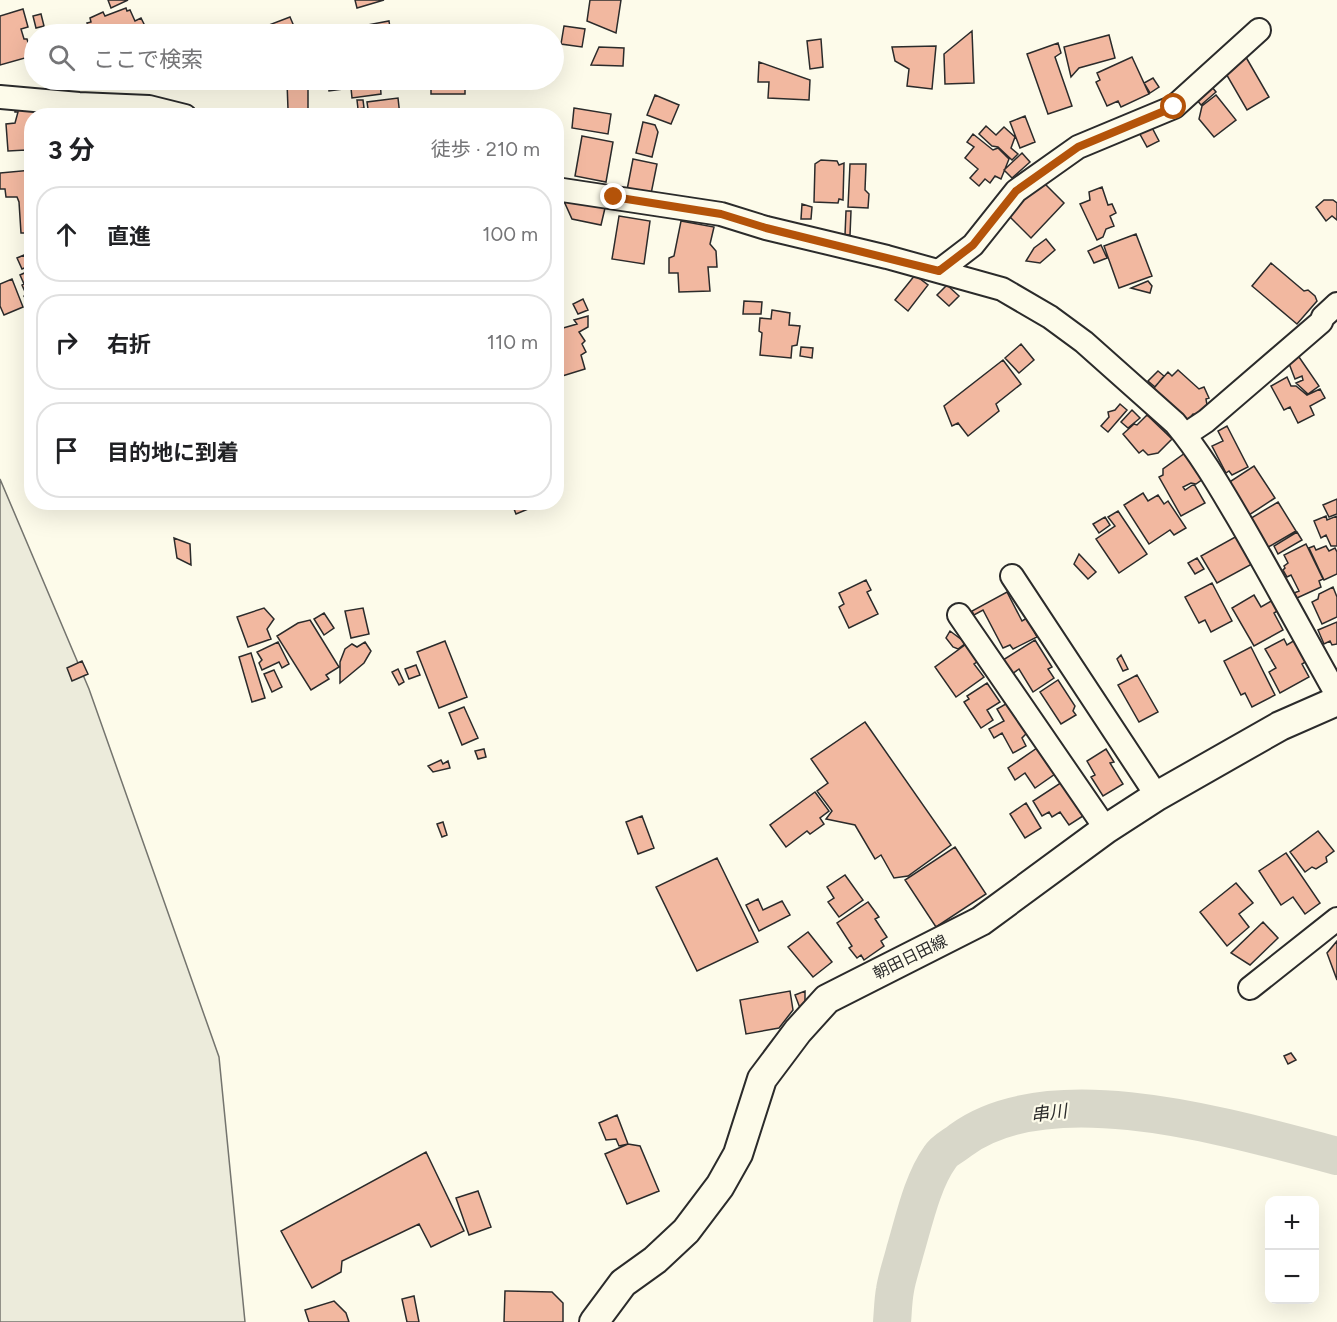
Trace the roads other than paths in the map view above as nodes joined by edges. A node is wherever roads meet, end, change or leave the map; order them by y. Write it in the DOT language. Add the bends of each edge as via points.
graph roads {
  1 [pos="1258,30"];
  2 [pos="0,97"];
  3 [pos="153,108"];
  4 [pos="564,190"];
  5 [pos="939,271"];
  6 [pos="1337,304"];
  7 [pos="1185,435"];
  8 [pos="1012,576"];
  9 [pos="960,615"];
  10 [pos="1337,695"];
  11 [pos="1337,701"];
  12 [pos="1157,796"];
  13 [pos="1106,829"];
  14 [pos="1337,919"];
  15 [pos="1250,988"];
  16 [pos="594,1322"];
  1 -- 5 [label="street" via="1174,107 1078,147 1016,191 973,245"];
  2 -- 3 [label="street"];
  4 -- 5 [label="street" via="721,214"];
  5 -- 7 [label="street" via="1002,289 1050,317 1084,342"];
  6 -- 7 [label="street" via="1321,322"];
  7 -- 10 [label="street" via="1256,548"];
  8 -- 12 [label="street"];
  9 -- 13 [label="street"];
  11 -- 12 [label="main road, 朝田日田線" via="1280,726"];
  12 -- 13 [label="main road, 朝田日田線"];
  13 -- 16 [label="main road, 朝田日田線" via="981,921 827,999 762,1079 738,1154 720,1186 686,1231 623,1283"];
  14 -- 15 [label="street"];
}
